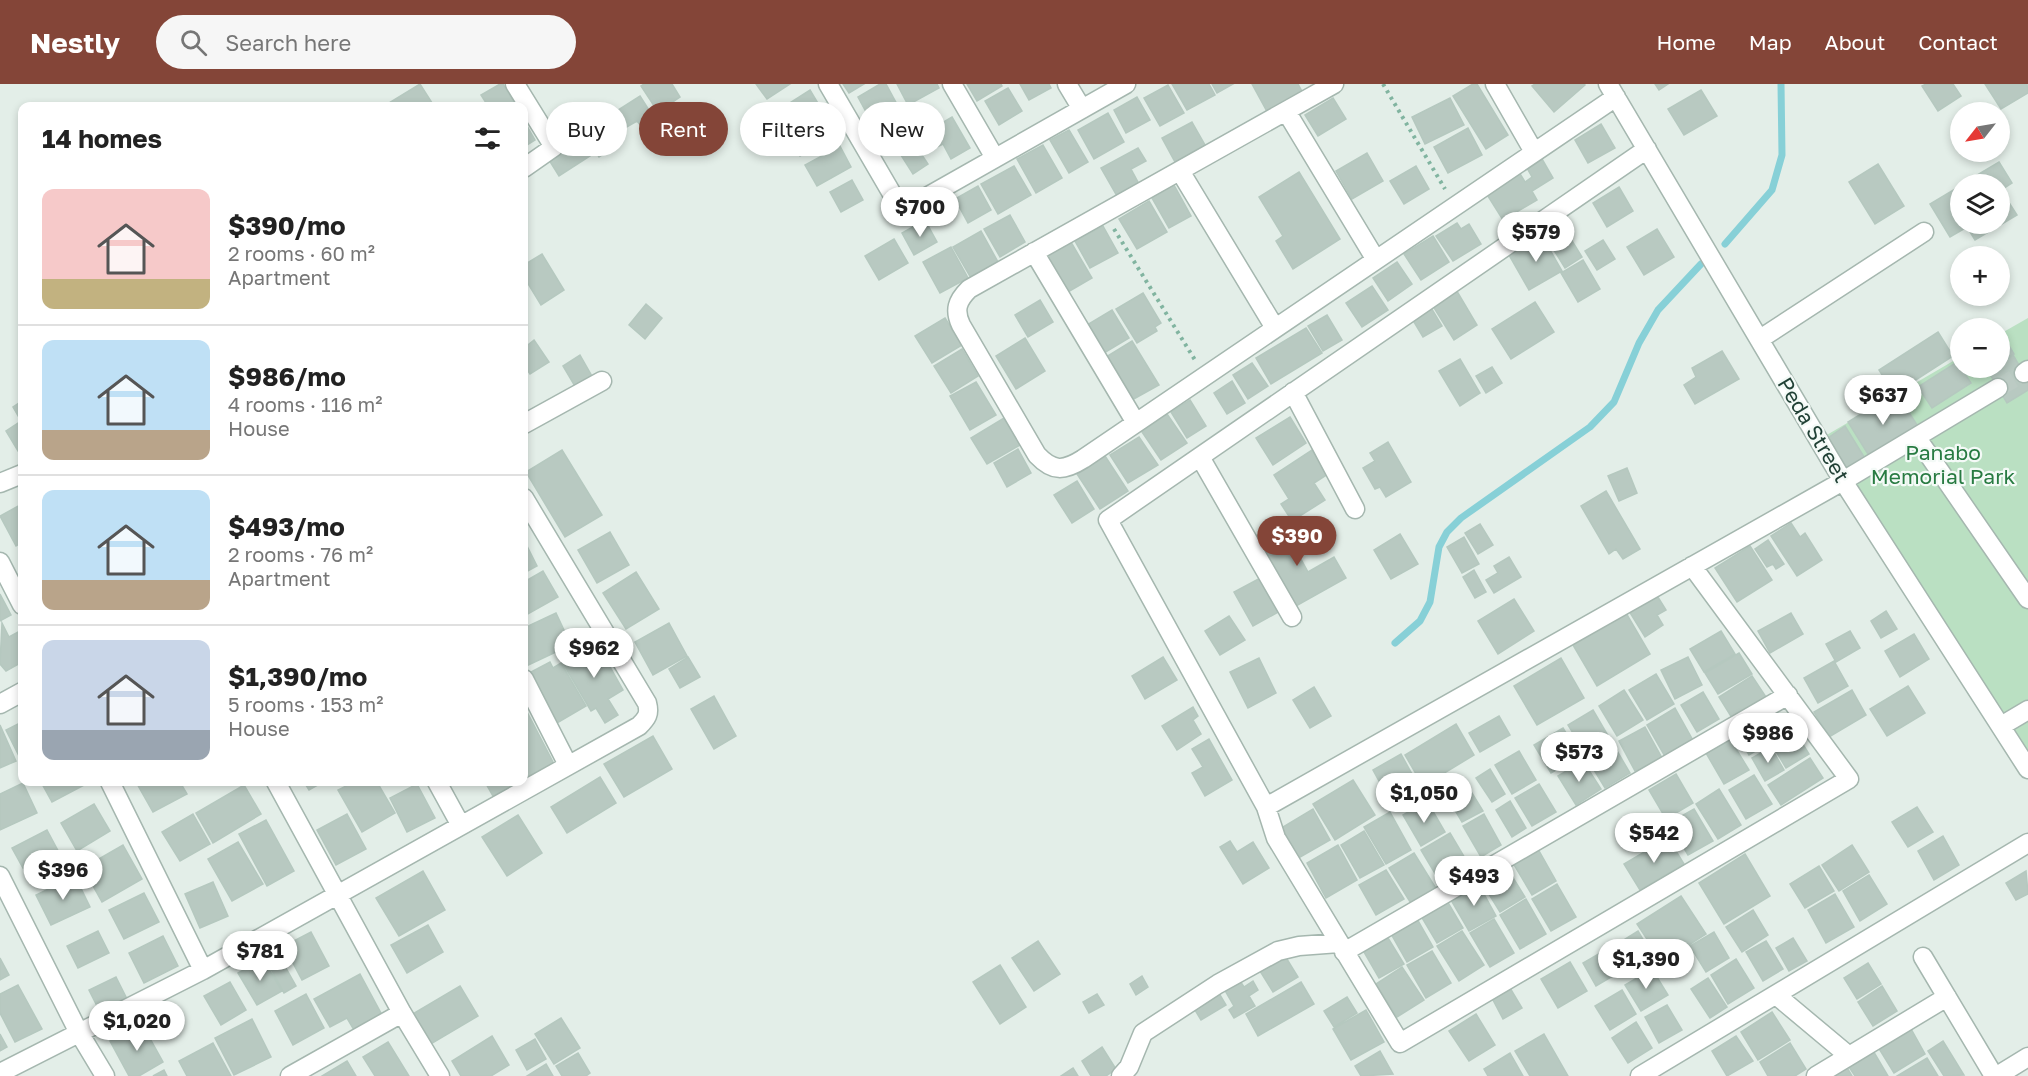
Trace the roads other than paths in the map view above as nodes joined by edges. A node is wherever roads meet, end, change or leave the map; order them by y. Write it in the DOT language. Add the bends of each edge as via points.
graph roads {
  1 [pos="515,84"];
  2 [pos="828,84"];
  3 [pos="952,84"];
  4 [pos="1068,84"];
  5 [pos="1126,84"];
  6 [pos="1334,84"];
  7 [pos="1495,84"];
  8 [pos="1612,91"];
  9 [pos="526,102"];
  10 [pos="528,105"];
  11 [pos="1082,109"];
  12 [pos="1286,111"];
  13 [pos="1647,148"];
  14 [pos="1534,152"];
  15 [pos="995,158"];
  16 [pos="528,165"];
  17 [pos="1180,171"];
  18 [pos="1924,232"];
  19 [pos="1034,252"];
  20 [pos="1376,260"];
  21 [pos="1275,328"];
  22 [pos="1760,339"];
  23 [pos="602,381"];
  24 [pos="1998,388"];
  25 [pos="1293,392"];
  26 [pos="528,422"];
  27 [pos="1136,423"];
  28 [pos="1917,438"];
  29 [pos="1200,457"];
  30 [pos="18,476"];
  31 [pos="1843,481"];
  32 [pos="0,483"];
  33 [pos="528,505"];
  34 [pos="1355,509"];
  35 [pos="0,562"];
  36 [pos="1692,566"];
  37 [pos="18,597"];
  38 [pos="2028,599"];
  39 [pos="1292,617"];
  40 [pos="528,688"];
  41 [pos="18,694"];
  42 [pos="1788,695"];
  43 [pos="0,704"];
  44 [pos="2028,710"];
  45 [pos="2001,726"];
  46 [pos="2026,762"];
  47 [pos="568,765"];
  48 [pos="113,786"];
  49 [pos="278,786"];
  50 [pos="439,786"];
  51 [pos="1266,807"];
  52 [pos="460,824"];
  53 [pos="2028,843"];
  54 [pos="0,876"];
  55 [pos="337,895"];
  56 [pos="8,911"];
  57 [pos="1341,947"];
  58 [pos="1923,957"];
  59 [pos="203,970"];
  60 [pos="1776,995"];
  61 [pos="1947,997"];
  62 [pos="402,1013"];
  63 [pos="78,1031"];
  64 [pos="1849,1056"];
  65 [pos="2028,1057"];
  66 [pos="0,1072"];
  67 [pos="105,1076"];
  68 [pos="290,1076"];
  69 [pos="441,1076"];
  70 [pos="1120,1076"];
  71 [pos="1640,1076"];
  72 [pos="1816,1076"];
  73 [pos="1996,1076"];
  1 -- 9 [label="street"];
  2 -- 15 [label="street" via="902,211"];
  3 -- 15 [label="street"];
  4 -- 11 [label="street"];
  5 -- 11 [label="street"];
  6 -- 12 [label="street"];
  7 -- 14 [label="street"];
  8 -- 13 [label="street, Peda Street"];
  8 -- 14 [label="street"];
  10 -- 16 [label="street" via="554,147"];
  11 -- 15 [label="street"];
  12 -- 17 [label="street"];
  12 -- 20 [label="street"];
  13 -- 22 [label="street, Peda Street"];
  13 -- 25 [label="street"];
  14 -- 20 [label="street"];
  17 -- 19 [label="street"];
  17 -- 21 [label="street"];
  18 -- 22 [label="street"];
  19 -- 27 [label="street"];
  19 -- 27 [label="street" via="969,289 957,304 956,315 1037,455 1059,470 1071,467"];
  20 -- 21 [label="street"];
  21 -- 27 [label="street"];
  22 -- 31 [label="street, Peda Street"];
  23 -- 26 [label="street"];
  24 -- 28 [label="street"];
  25 -- 29 [label="street"];
  25 -- 34 [label="street"];
  28 -- 31 [label="street"];
  28 -- 38 [label="street"];
  29 -- 39 [label="street"];
  29 -- 51 [label="street" via="1108,520"];
  30 -- 32 [label="street"];
  31 -- 36 [label="street"];
  31 -- 45 [label="street, Peda Street"];
  33 -- 47 [label="street" via="649,712 639,726"];
  35 -- 37 [label="street"];
  36 -- 42 [label="street"];
  36 -- 51 [label="street"];
  40 -- 47 [label="street"];
  41 -- 43 [label="street"];
  42 -- 57 [label="street"];
  42 -- 57 [label="street" via="1849,779 1400,1043"];
  44 -- 45 [label="street"];
  45 -- 46 [label="street, Peda Street"];
  47 -- 52 [label="street"];
  48 -- 59 [label="street"];
  49 -- 55 [label="street"];
  50 -- 52 [label="street"];
  51 -- 57 [label="street" via="1276,838"];
  52 -- 55 [label="street"];
  53 -- 60 [label="street"];
  54 -- 56 [label="street"];
  55 -- 59 [label="street"];
  55 -- 62 [label="street"];
  56 -- 63 [label="street"];
  57 -- 70 [label="street" via="1299,946 1278,951 1218,984 1143,1033 1129,1067"];
  58 -- 61 [label="street"];
  59 -- 63 [label="street"];
  60 -- 64 [label="street"];
  60 -- 71 [label="street"];
  61 -- 64 [label="street"];
  61 -- 73 [label="street"];
  62 -- 68 [label="street"];
  62 -- 69 [label="street"];
  63 -- 66 [label="street"];
  63 -- 67 [label="street"];
  64 -- 72 [label="street"];
  65 -- 73 [label="street"];
}
